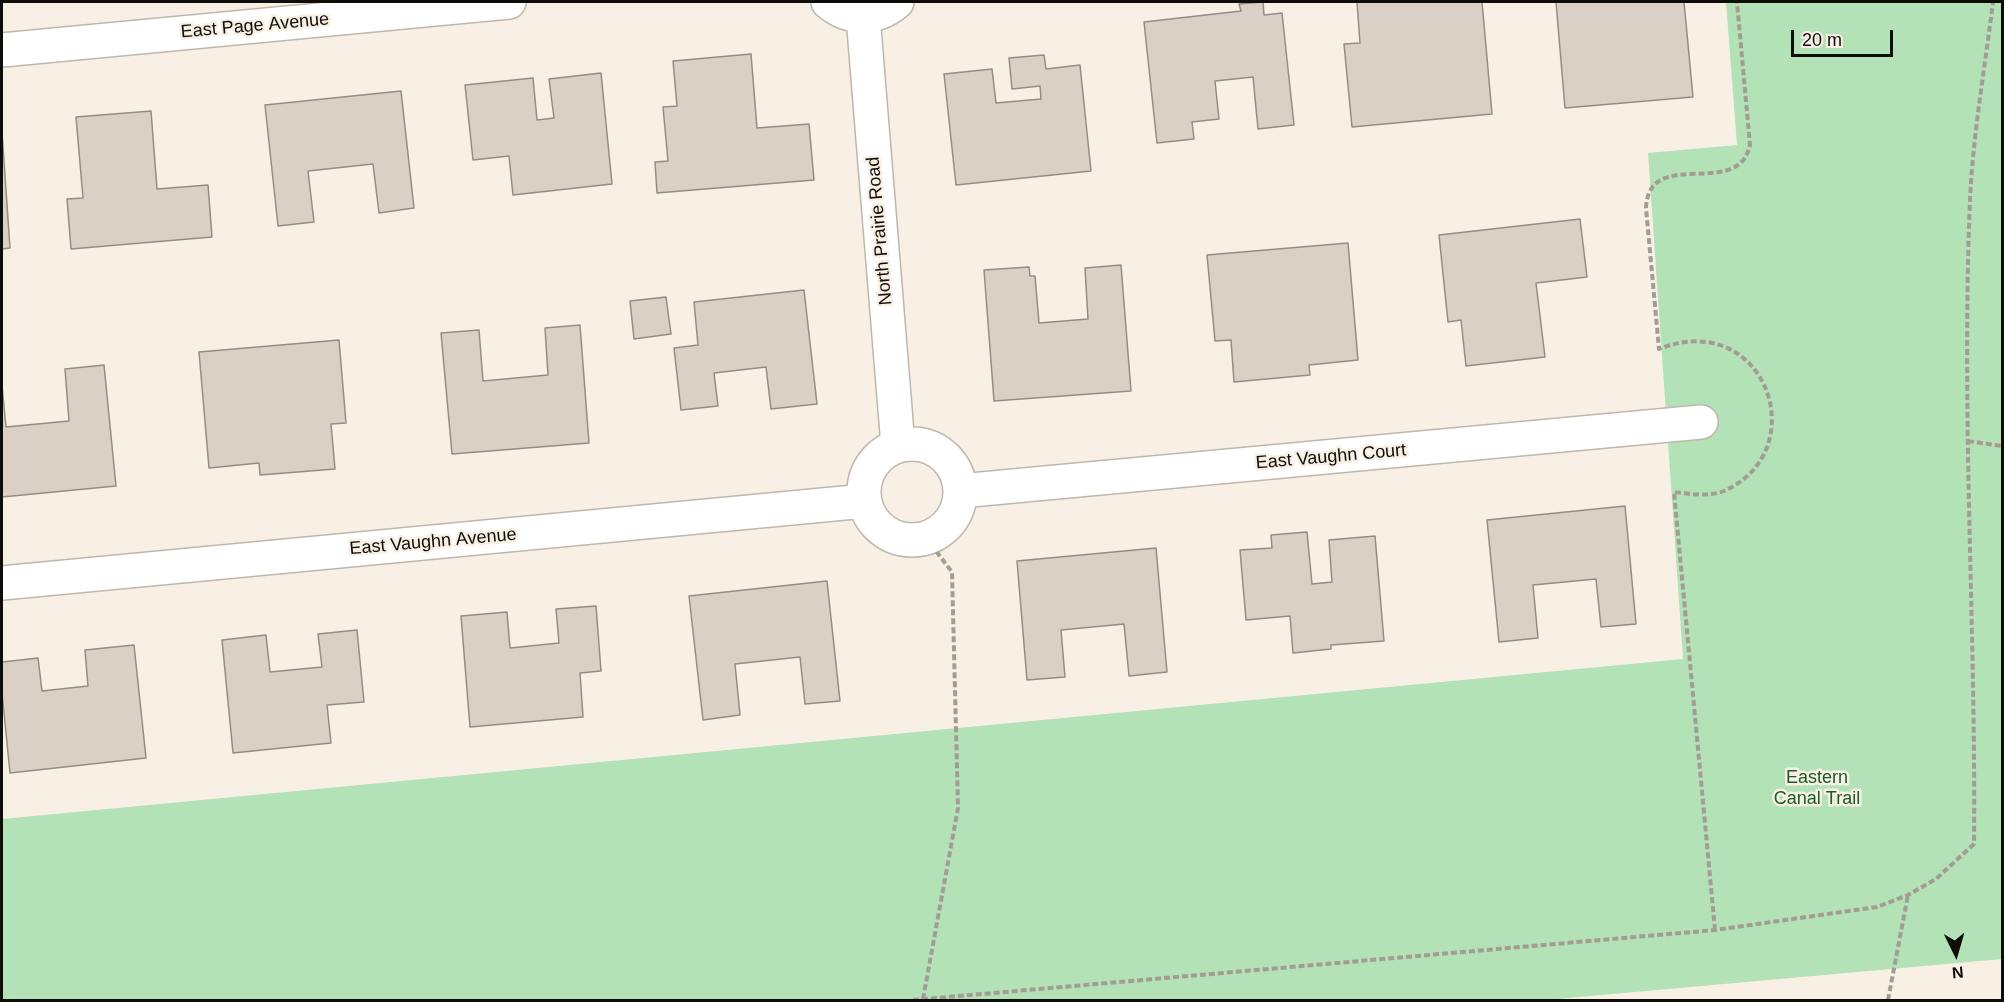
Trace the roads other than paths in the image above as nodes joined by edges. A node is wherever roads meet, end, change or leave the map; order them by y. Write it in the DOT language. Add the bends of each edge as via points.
graph roads {
  1 [pos="508,2"];
  2 [pos="828,2"];
  3 [pos="897,2"];
  4 [pos="862,16"];
  5 [pos="2,50"];
  6 [pos="1701,422"];
  7 [pos="898,446"];
  8 [pos="960,491"];
  9 [pos="865,501"];
  10 [pos="2,583"];
  1 -- 5 [label="street, East Page Avenue"];
  2 -- 4 [label="street" via="848,14"];
  3 -- 4 [label="street" via="877,14"];
  4 -- 7 [label="street, North Prairie Road"];
  6 -- 8 [label="street, East Vaughn Court"];
  7 -- 8 [label="street" via="913,444 941,453 955,470"];
  7 -- 9 [label="street" via="871,468 866,478"];
  8 -- 9 [label="street" via="951,521 926,538 910,540 881,528"];
  9 -- 10 [label="street, East Vaughn Avenue"];
}
